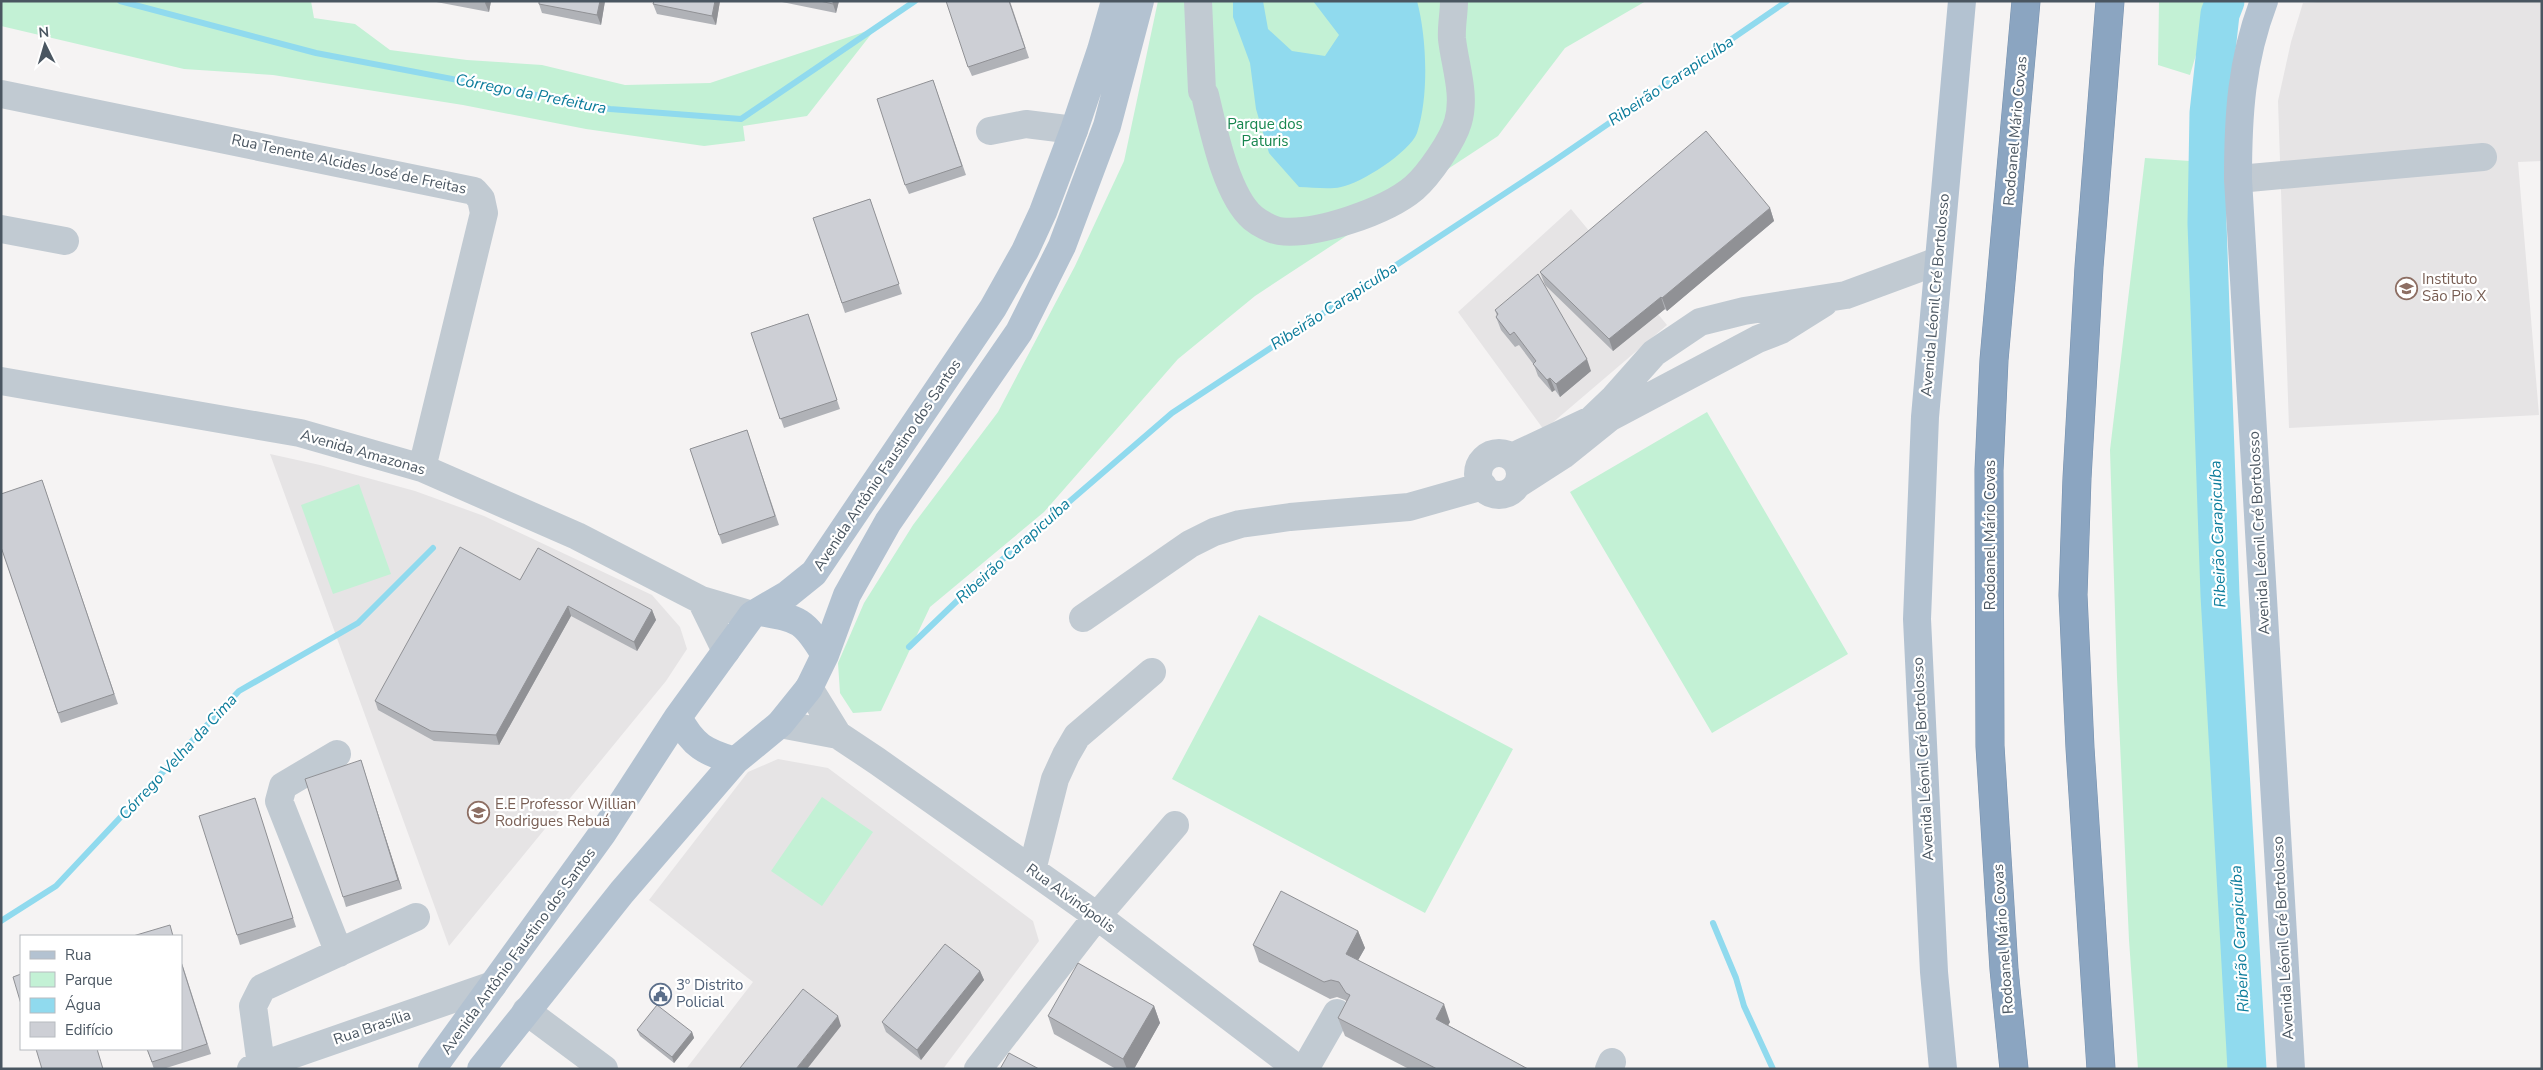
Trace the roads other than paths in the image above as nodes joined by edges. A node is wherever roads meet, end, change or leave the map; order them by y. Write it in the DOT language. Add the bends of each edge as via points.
graph roads {
  1 [pos="1115,1"];
  2 [pos="1140,1"];
  3 [pos="1198,1"];
  4 [pos="1216,1"];
  5 [pos="1434,1"];
  6 [pos="1454,1"];
  7 [pos="1962,1"];
  8 [pos="2026,1"];
  9 [pos="2110,1"];
  10 [pos="2264,1"];
  11 [pos="1,94"];
  12 [pos="1074,130"];
  13 [pos="990,131"];
  14 [pos="2483,157"];
  15 [pos="2238,180"];
  16 [pos="1,229"];
  17 [pos="65,241"];
  18 [pos="1938,261"];
  19 [pos="1832,298"];
  20 [pos="1,381"];
  21 [pos="1512,457"];
  22 [pos="422,468"];
  23 [pos="1518,484"];
  24 [pos="1483,486"];
  25 [pos="701,600"];
  26 [pos="756,613"];
  27 [pos="1083,618"];
  28 [pos="726,651"];
  29 [pos="825,655"];
  30 [pos="1152,672"];
  31 [pos="809,688"];
  32 [pos="678,717"];
  33 [pos="780,724"];
  34 [pos="838,735"];
  35 [pos="337,754"];
  36 [pos="735,762"];
  37 [pos="1176,825"];
  38 [pos="1032,870"];
  39 [pos="1097,916"];
  40 [pos="416,917"];
  41 [pos="339,953"];
  42 [pos="493,986"];
  43 [pos="526,1011"];
  44 [pos="1337,1012"];
  45 [pos="256,1067"];
  46 [pos="432,1069"];
  47 [pos="482,1069"];
  48 [pos="604,1069"];
  49 [pos="978,1069"];
  50 [pos="1298,1069"];
  51 [pos="1305,1069"];
  52 [pos="1943,1069"];
  53 [pos="2014,1069"];
  54 [pos="2101,1069"];
  55 [pos="2291,1069"];
  1 -- 12 [label="main road, Avenida Antônio Faustino dos Santos"];
  2 -- 29 [label="main road" via="1107,126 1062,246 1019,332 888,522 847,595"];
  3 -- 6 [label="street" via="1202,91 1235,193 1252,217 1277,231 1291,232 1328,228 1383,206 1414,188 1433,164 1454,132 1459,112 1452,38"];
  4 -- 5 [label="street" via="1214,88 1234,150 1260,204 1276,215 1291,218 1329,216 1354,205 1421,162 1438,135 1449,103"];
  7 -- 18 [label="main road, Avenida Léonil Cré Bortolosso"];
  8 -- 53 [label="highway, Rodoanel Mário Covas" via="1994,360 1989,470 1990,746 2004,969"];
  9 -- 54 [label="highway" via="2089,267 2073,595"];
  10 -- 15 [label="main road, Avenida Léonil Cré Bortolosso" via="2243,72 2238,120"];
  11 -- 22 [label="street, Rua Tenente Alcides José de Freitas" via="474,191 481,199 484,213"];
  12 -- 13 [label="street" via="1026,124"];
  12 -- 26 [label="main road, Avenida Antônio Faustino dos Santos" via="1043,212 993,308 814,573"];
  14 -- 15 [label="street"];
  15 -- 55 [label="main road, Avenida Léonil Cré Bortolosso"];
  16 -- 17 [label="street"];
  18 -- 19 [label="street"];
  18 -- 52 [label="main road, Avenida Léonil Cré Bortolosso" via="1924,417 1917,619 1934,972"];
  19 -- 21 [label="street" via="1744,311 1700,322 1654,353 1591,420"];
  19 -- 23 [label="street" via="1781,330 1609,418 1563,455"];
  20 -- 22 [label="street, Avenida Amazonas" via="300,433"];
  21 -- 23 [label="street" via="1520,470"];
  21 -- 24 [label="street" via="1498,453 1485,459 1478,476"];
  22 -- 25 [label="street, Avenida Amazonas" via="577,536"];
  23 -- 24 [label="street" via="1502,495 1489,492"];
  24 -- 27 [label="street" via="1409,507 1290,517 1240,524 1214,532 1190,544"];
  25 -- 26 [label="street, Avenida Amazonas"];
  25 -- 28 [label="street"];
  26 -- 28 [label="main road, Avenida Antônio Faustino dos Santos"];
  26 -- 29 [label="main road" via="801,622"];
  28 -- 32 [label="main road, Avenida Antônio Faustino dos Santos"];
  29 -- 31 [label="main road"];
  30 -- 38 [label="street" via="1077,736 1055,779"];
  31 -- 33 [label="main road"];
  31 -- 34 [label="street, Rua Alvinópolis"];
  32 -- 36 [label="main road" via="700,747"];
  32 -- 42 [label="main road, Avenida Antônio Faustino dos Santos" via="602,834"];
  33 -- 34 [label="street, Rua Alvinópolis"];
  33 -- 36 [label="main road"];
  34 -- 38 [label="street, Rua Alvinópolis"];
  35 -- 41 [label="street" via="283,786 279,801"];
  36 -- 43 [label="main road" via="622,892"];
  37 -- 39 [label="street"];
  38 -- 39 [label="street, Rua Alvinópolis"];
  39 -- 49 [label="street"];
  39 -- 50 [label="street, Rua Alvinópolis"];
  40 -- 41 [label="street"];
  41 -- 45 [label="street" via="257,993 253,1006"];
  42 -- 45 [label="street, Rua Brasília"];
  42 -- 46 [label="main road, Avenida Antônio Faustino dos Santos"];
  43 -- 47 [label="main road"];
  43 -- 48 [label="street"];
  44 -- 51 [label="street"];
}
